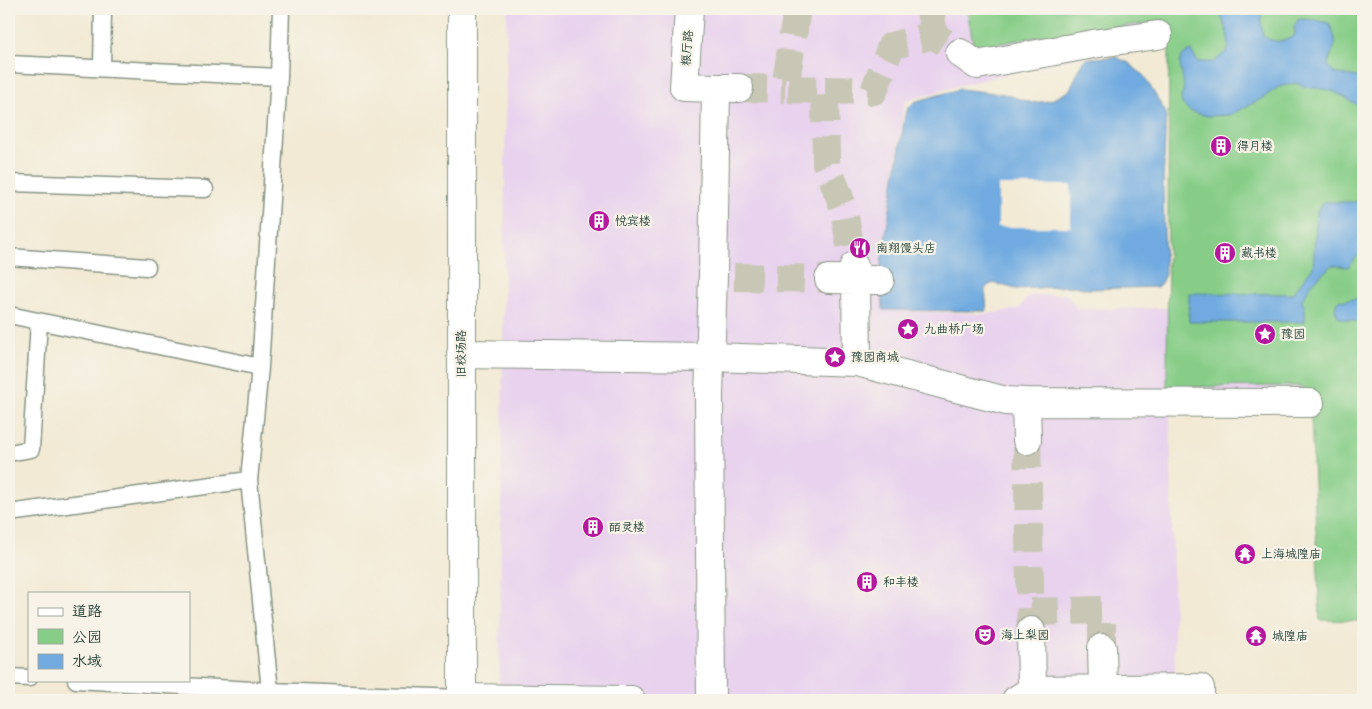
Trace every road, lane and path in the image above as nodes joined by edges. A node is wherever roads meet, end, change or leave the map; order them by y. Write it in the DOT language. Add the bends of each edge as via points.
graph roads {
  1 [pos="103,9"];
  2 [pos="281,9"];
  3 [pos="462,9"];
  4 [pos="690,9"];
  5 [pos="1158,35"];
  6 [pos="960,53"];
  7 [pos="9,64"];
  8 [pos="102,68"];
  9 [pos="279,76"];
  10 [pos="9,183"];
  11 [pos="205,189"];
  12 [pos="9,258"];
  13 [pos="147,267"];
  14 [pos="829,279"];
  15 [pos="9,315"];
  16 [pos="39,322"];
  17 [pos="461,354"];
  18 [pos="711,357"];
  19 [pos="857,362"];
  20 [pos="260,367"];
  21 [pos="1026,402"];
  22 [pos="1310,402"];
  23 [pos="1026,440"];
  24 [pos="9,453"];
  25 [pos="250,480"];
  26 [pos="9,513"];
  27 [pos="1031,630"];
  28 [pos="1102,648"];
  29 [pos="9,677"];
  30 [pos="28,678"];
  31 [pos="100,682"];
  32 [pos="1103,689"];
  33 [pos="1041,695"];
  34 [pos="270,696"];
  35 [pos="462,699"];
  36 [pos="631,700"];
  37 [pos="711,700"];
  38 [pos="1200,700"];
  1 -- 8 [label="lane"];
  2 -- 9 [label="lane"];
  3 -- 17 [label="street, 旧校场路"];
  4 -- 18 [label="street, 粮厅路" via="684,87 727,88 724,276"];
  5 -- 6 [label="street" via="978,65"];
  7 -- 8 [label="lane"];
  8 -- 9 [label="lane"];
  9 -- 20 [label="lane"];
  10 -- 11 [label="lane"];
  12 -- 13 [label="lane"];
  14 -- 19 [label="street" via="863,275"];
  15 -- 16 [label="lane"];
  16 -- 20 [label="lane"];
  16 -- 24 [label="lane" via="31,449"];
  17 -- 18 [label="street"];
  17 -- 35 [label="street, 旧校场路"];
  18 -- 19 [label="street"];
  18 -- 37 [label="street"];
  19 -- 21 [label="street" via="1006,401"];
  20 -- 25 [label="lane"];
  21 -- 22 [label="street"];
  21 -- 23 [label="street"];
  25 -- 26 [label="lane"];
  25 -- 34 [label="lane"];
  27 -- 33 [label="street"];
  28 -- 32 [label="street"];
  29 -- 30 [label="lane"];
  31 -- 34 [label="lane"];
  32 -- 33 [label="street"];
  32 -- 38 [label="street" via="1200,688"];
  34 -- 35 [label="lane"];
  35 -- 36 [label="street"];
}
